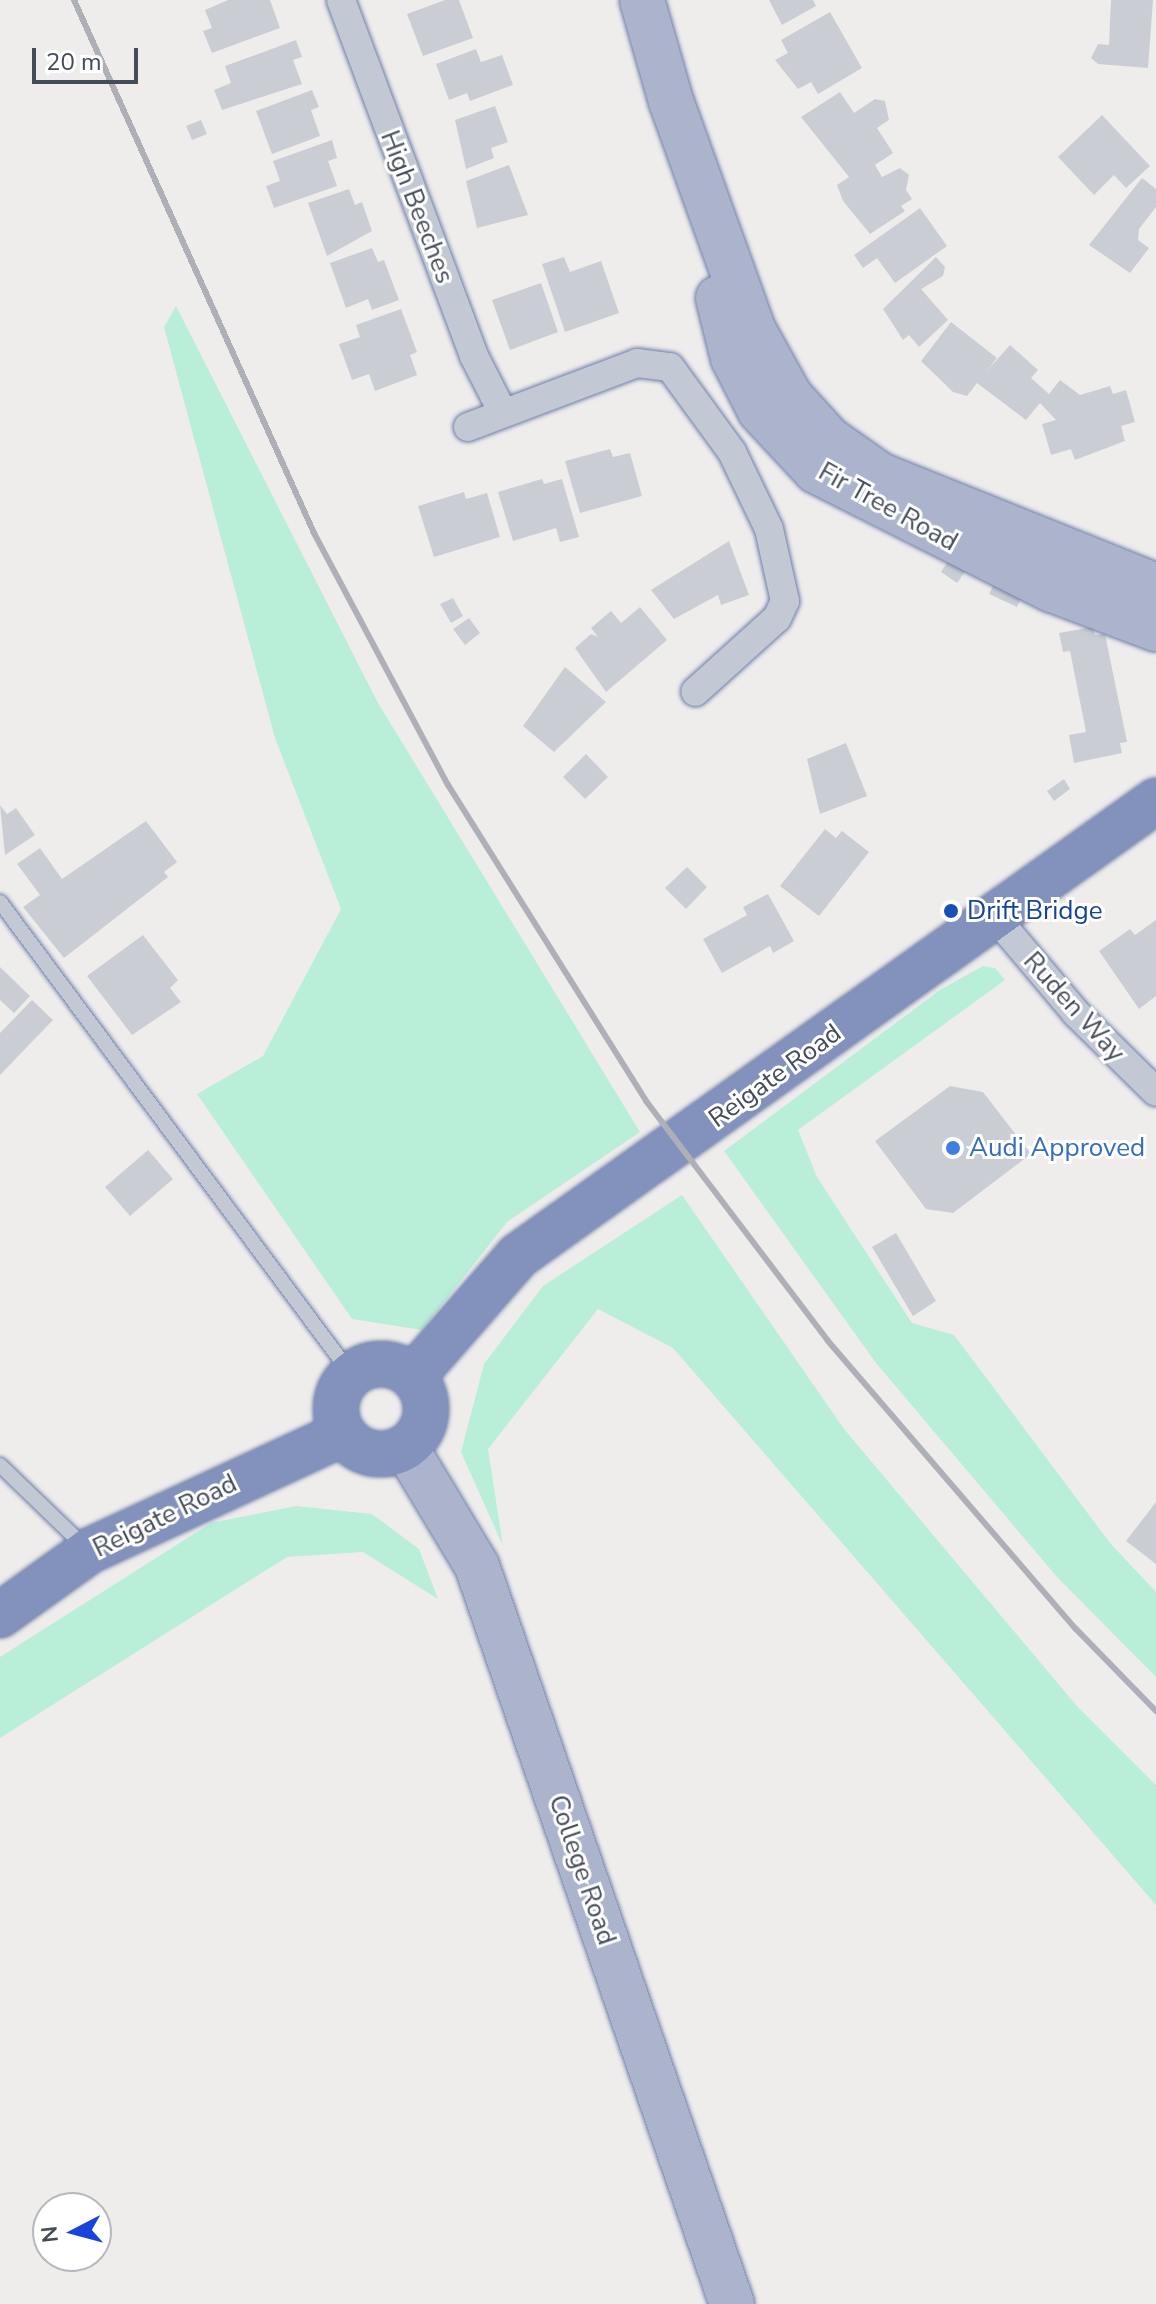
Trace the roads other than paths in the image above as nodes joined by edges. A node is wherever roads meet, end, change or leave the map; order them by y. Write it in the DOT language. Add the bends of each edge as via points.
graph roads {
  1 [pos="341,0"];
  2 [pos="642,0"];
  3 [pos="671,101"];
  4 [pos="502,411"];
  5 [pos="468,427"];
  6 [pos="1156,586"];
  7 [pos="1156,629"];
  8 [pos="695,692"];
  9 [pos="1156,801"];
  10 [pos="0,902"];
  11 [pos="996,918"];
  12 [pos="1156,1092"];
  13 [pos="416,1373"];
  14 [pos="351,1374"];
  15 [pos="340,1435"];
  16 [pos="406,1448"];
  17 [pos="0,1465"];
  18 [pos="89,1551"];
  19 [pos="0,1615"];
  20 [pos="732,2304"];
  1 -- 4 [label="street, High Beeches" via="474,356"];
  2 -- 3 [label="main road, Fir Tree Road"];
  3 -- 6 [label="main road, Fir Tree Road" via="754,331 790,396 829,439 880,475"];
  3 -- 7 [label="main road, Fir Tree Road" via="733,358 760,411 816,471 1038,584"];
  4 -- 5 [label="street"];
  4 -- 8 [label="street" via="637,363 670,367 732,452 769,529 785,601 777,618"];
  9 -- 11 [label="highway, Reigate Road"];
  10 -- 14 [label="lane"];
  11 -- 12 [label="street, Ruden Way" via="1076,1013"];
  11 -- 13 [label="highway, Reigate Road" via="518,1256"];
  13 -- 14 [label="highway" via="396,1365"];
  13 -- 16 [label="highway" via="427,1402 423,1427"];
  14 -- 15 [label="highway" via="334,1401"];
  15 -- 16 [label="highway" via="370,1455"];
  15 -- 18 [label="highway, Reigate Road"];
  16 -- 20 [label="main road, College Road" via="477,1566"];
  17 -- 18 [label="lane"];
  18 -- 19 [label="highway, Reigate Road"];
}
